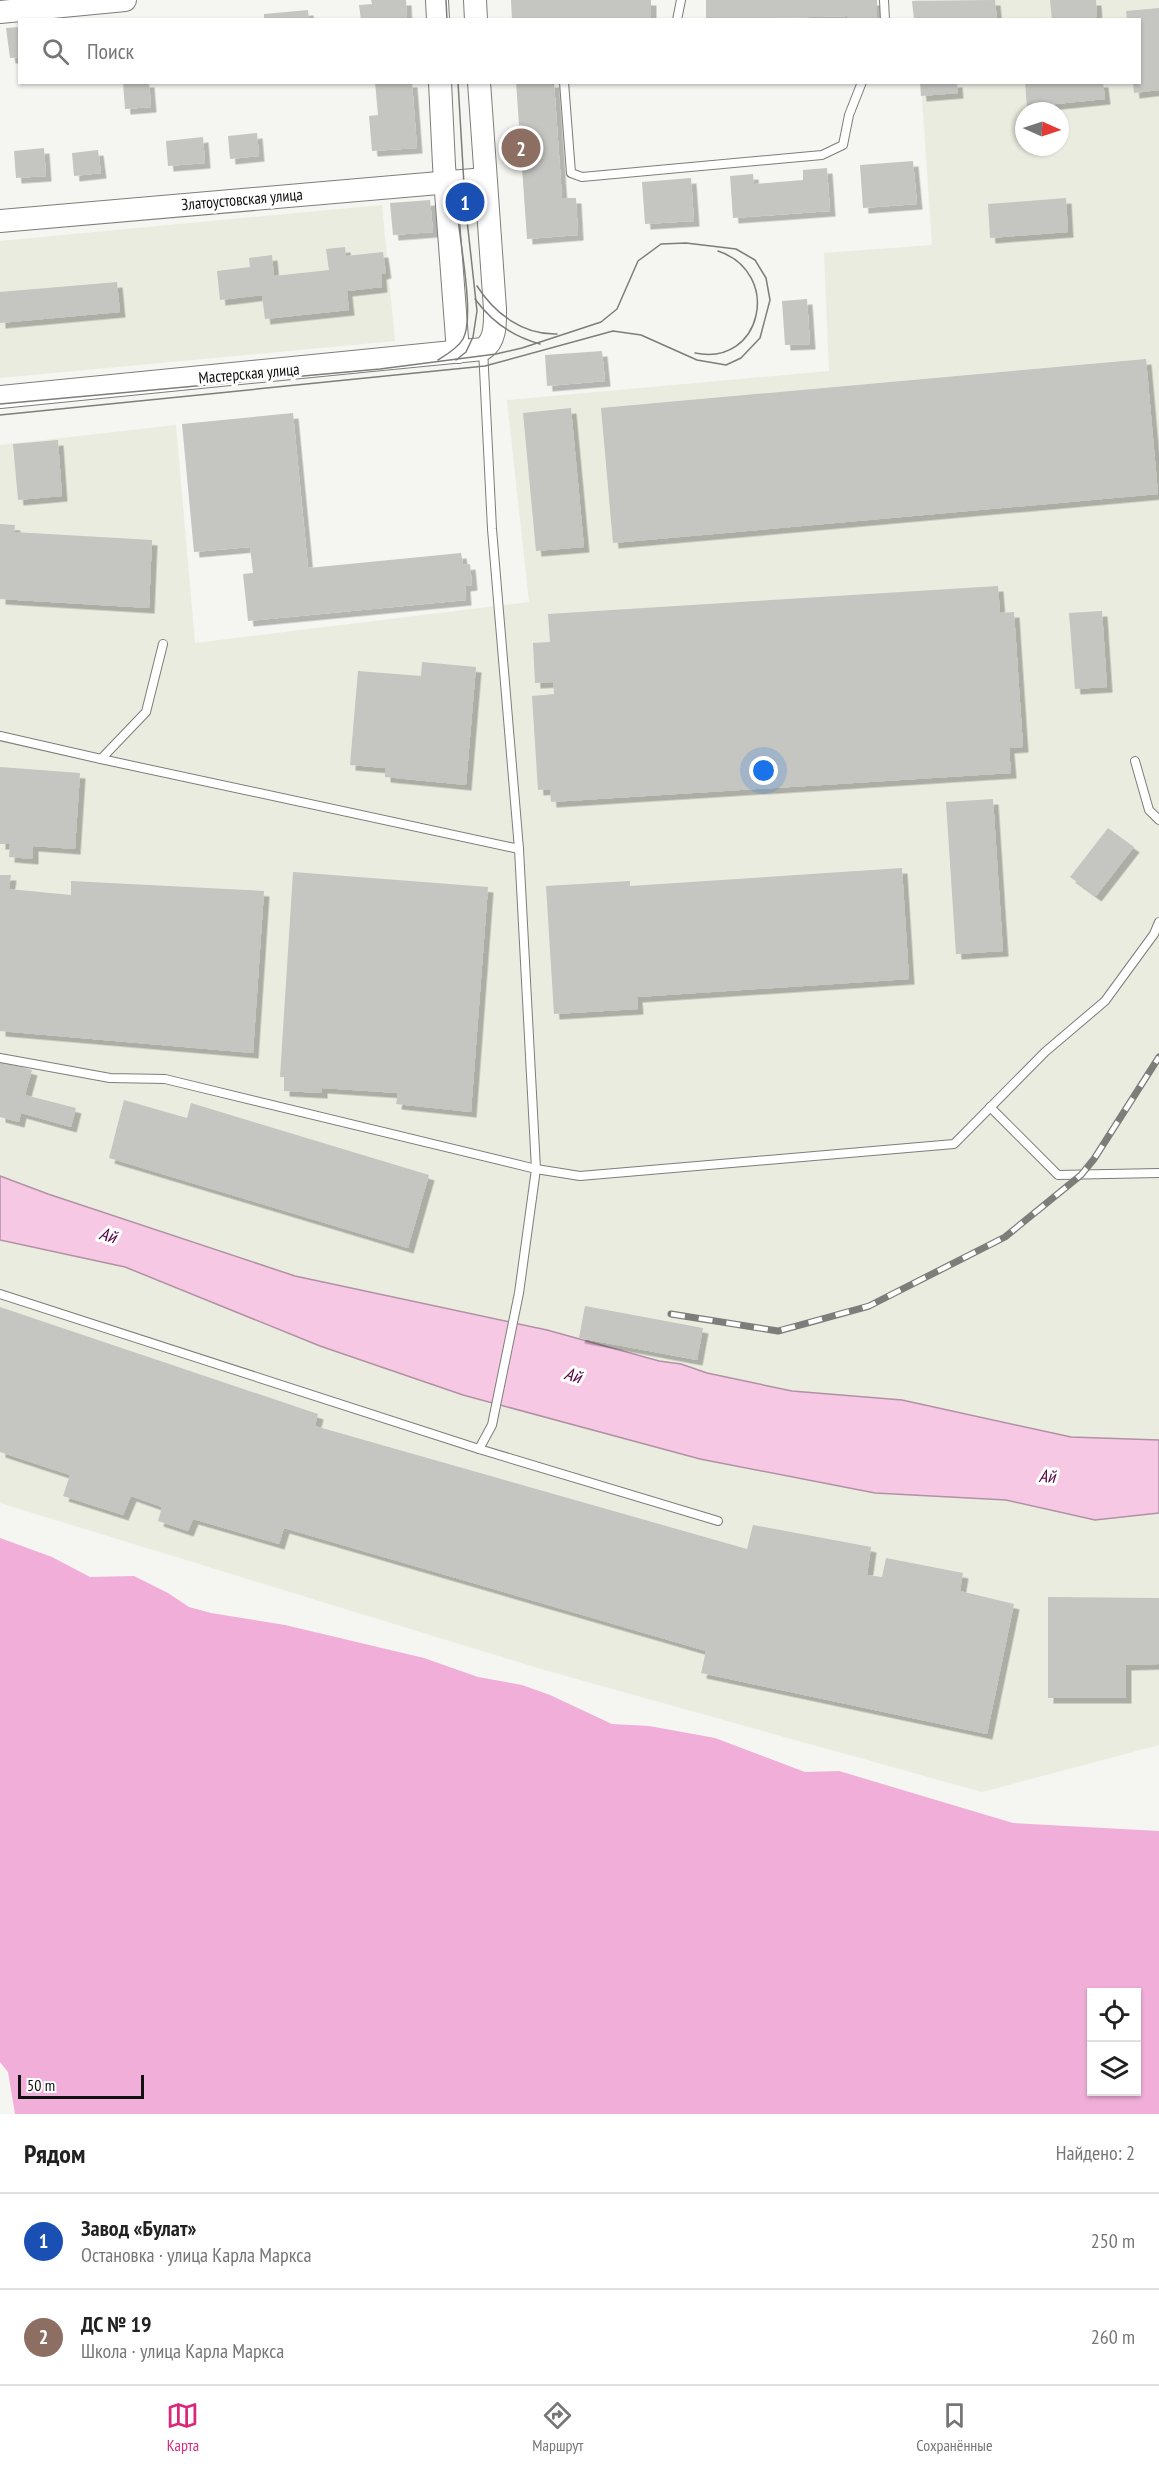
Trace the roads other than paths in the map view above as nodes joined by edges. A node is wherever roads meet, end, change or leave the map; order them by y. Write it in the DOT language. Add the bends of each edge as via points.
graph roads {
  1 [pos="126,0"];
  2 [pos="437,0"];
  3 [pos="475,0"];
  4 [pos="681,0"];
  5 [pos="884,0"];
  6 [pos="23,5"];
  7 [pos="0,12"];
  8 [pos="438,18"];
  9 [pos="476,18"];
  10 [pos="677,18"];
  11 [pos="885,18"];
  12 [pos="440,84"];
  13 [pos="479,84"];
  14 [pos="564,84"];
  15 [pos="861,84"];
  16 [pos="485,179"];
  17 [pos="445,182"];
  18 [pos="0,221"];
  19 [pos="488,343"];
  20 [pos="458,352"];
  21 [pos="0,397"];
  22 [pos="163,644"];
  23 [pos="0,736"];
  24 [pos="101,759"];
  25 [pos="1135,760"];
  26 [pos="1159,820"];
  27 [pos="519,849"];
  28 [pos="1159,922"];
  29 [pos="0,1058"];
  30 [pos="990,1107"];
  31 [pos="536,1169"];
  32 [pos="1159,1173"];
  33 [pos="0,1294"];
  34 [pos="479,1449"];
  35 [pos="718,1521"];
  1 -- 6 [label="main road"];
  2 -- 8 [label="main road"];
  3 -- 9 [label="main road"];
  4 -- 10 [label="lane"];
  5 -- 11 [label="lane"];
  6 -- 7 [label="main road"];
  12 -- 17 [label="main road"];
  13 -- 16 [label="main road"];
  14 -- 15 [label="lane" via="571,173 582,177 822,155 843,146"];
  16 -- 17 [label="main road, Златоустовская улица"];
  16 -- 19 [label="main road" via="495,309"];
  17 -- 18 [label="main road, Златоустовская улица"];
  17 -- 20 [label="main road"];
  19 -- 20 [label="main road, Мастерская улица"];
  19 -- 27 [label="lane" via="492,529"];
  20 -- 21 [label="main road, Мастерская улица"];
  22 -- 24 [label="lane" via="146,712"];
  23 -- 24 [label="lane"];
  24 -- 27 [label="lane"];
  25 -- 26 [label="lane" via="1149,810"];
  27 -- 31 [label="lane"];
  28 -- 30 [label="lane" via="1155,934 1105,1001"];
  29 -- 31 [label="lane" via="110,1078 165,1078"];
  30 -- 31 [label="lane" via="954,1144 580,1176"];
  30 -- 32 [label="lane" via="1058,1175"];
  31 -- 34 [label="lane" via="519,1293 492,1425"];
  33 -- 34 [label="lane"];
  34 -- 35 [label="lane"];
}
